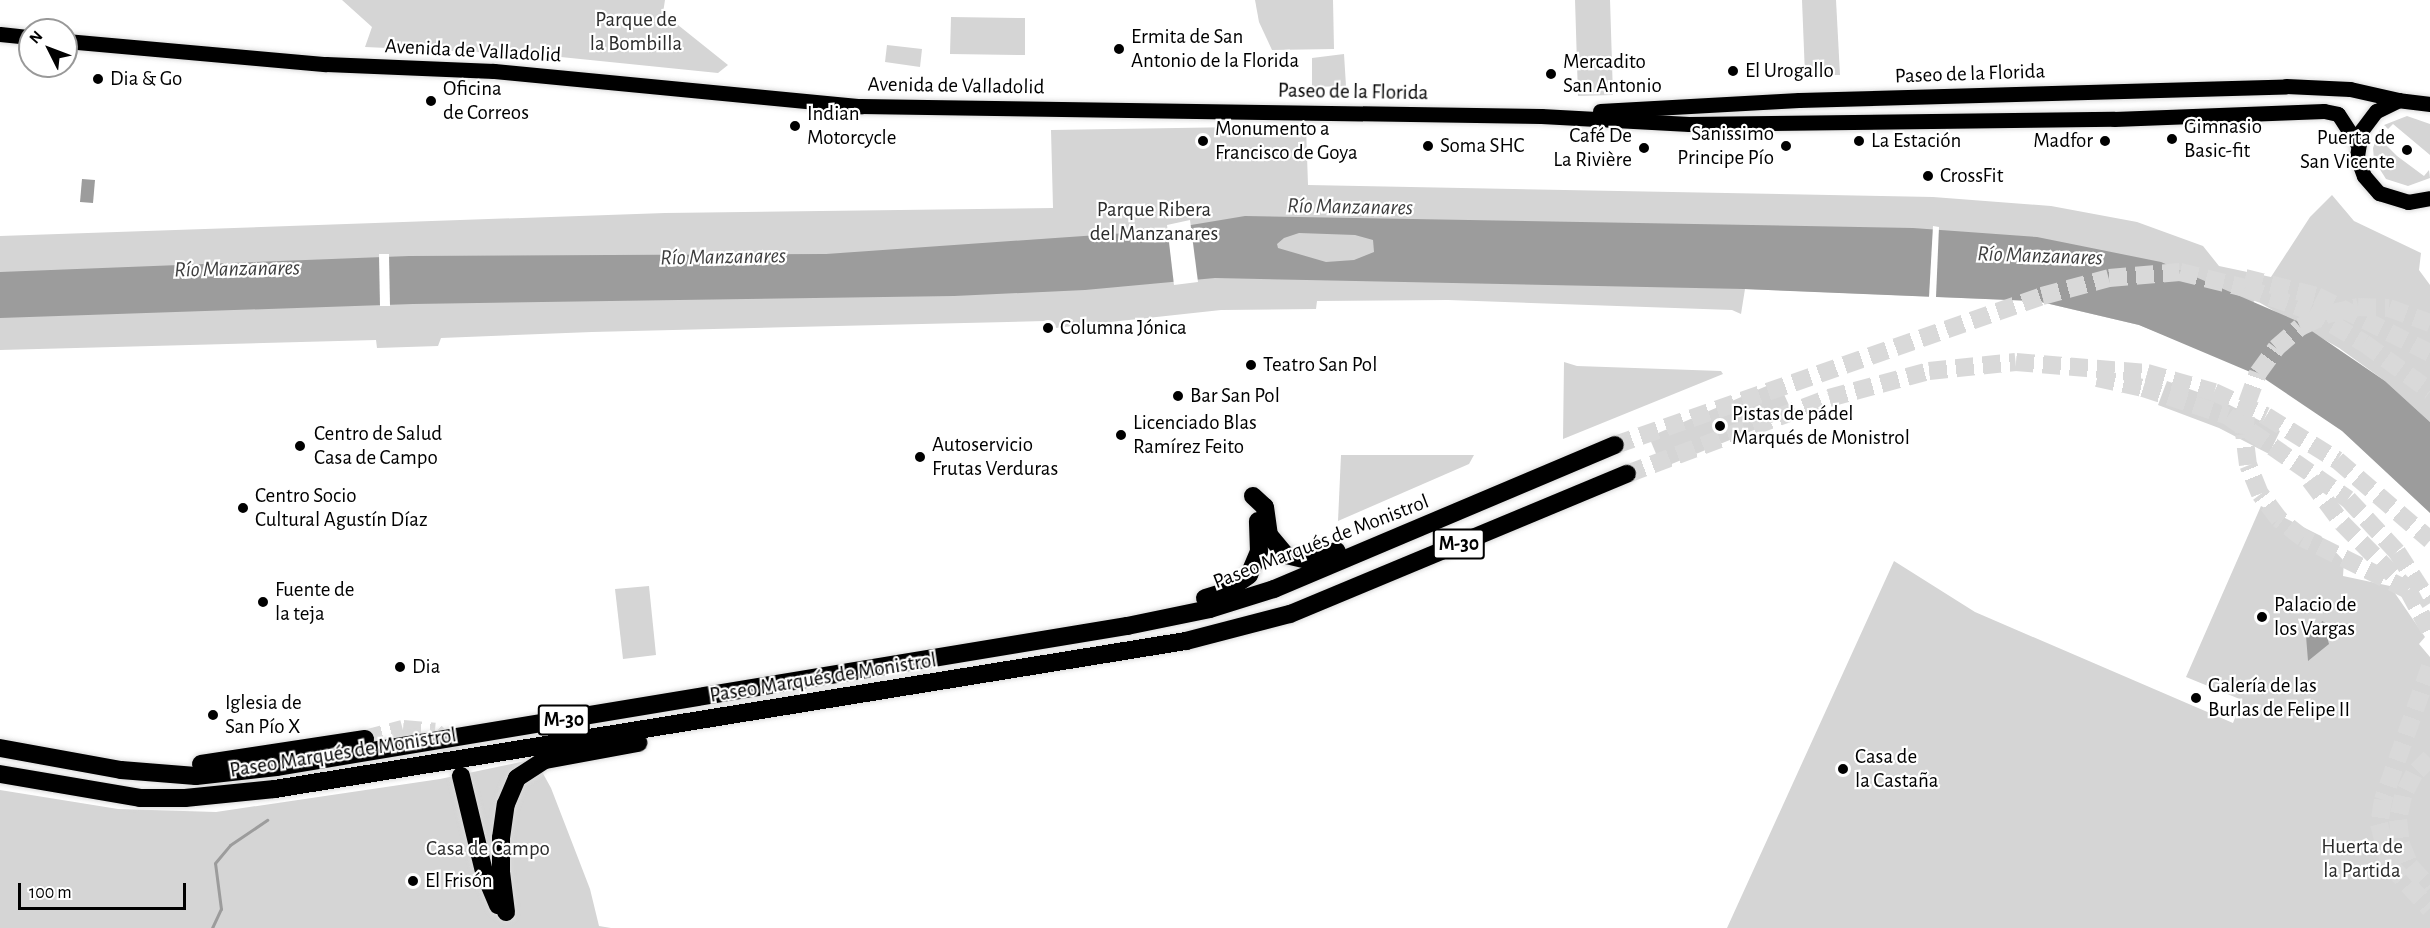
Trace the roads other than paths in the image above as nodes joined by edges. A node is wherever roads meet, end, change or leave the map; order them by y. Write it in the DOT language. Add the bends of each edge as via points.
graph roads {
  1 [pos="0,34"];
  2 [pos="18,36"];
  3 [pos="78,42"];
  4 [pos="2430,89"];
  5 [pos="2407,100"];
  6 [pos="2430,104"];
  7 [pos="1164,110"];
  8 [pos="1541,116"];
  9 [pos="2357,143"];
  10 [pos="2428,197"];
  11 [pos="1615,445"];
  12 [pos="1627,474"];
  13 [pos="1442,519"];
  14 [pos="1127,626"];
  15 [pos="727,717"];
  16 [pos="365,739"];
  17 [pos="0,748"];
  18 [pos="165,773"];
  19 [pos="0,774"];
  20 [pos="461,776"];
  1 -- 2 [label="main road"];
  3 -- 7 [label="main road, Avenida de Valladolid" via="326,64 494,71 787,102"];
  4 -- 5 [label="main road"];
  5 -- 6 [label="main road, Paseo de la Florida"];
  5 -- 8 [label="main road, Paseo de la Florida" via="2350,89 2286,86 1789,100"];
  5 -- 9 [label="main road" via="2372,115"];
  7 -- 8 [label="main road, Paseo de la Florida"];
  8 -- 9 [label="main road, Paseo de la Florida" via="1700,124 2125,119 2324,111 2338,114"];
  9 -- 10 [label="main road" via="2360,167 2379,193 2408,202"];
  11 -- 13 [label="highway, Paseo Marqués de Monistrol / M-30"];
  12 -- 15 [label="highway, Paseo Marqués de Monistrol / M-30" via="1280,616 1186,641"];
  13 -- 14 [label="highway, Paseo Marqués de Monistrol / M-30" via="1274,589 1210,609"];
  13 -- 14 [label="highway" via="1319,558 1296,559 1272,540 1265,507 1253,496 1259,552 1249,575 1225,592 1156,612"];
  14 -- 18 [label="highway, Paseo Marqués de Monistrol / M-30" via="276,768 196,776"];
  15 -- 19 [label="highway, Paseo Marqués de Monistrol / M-30" via="275,789 185,798 140,798"];
  15 -- 20 [label="highway" via="654,740 545,760 525,770 508,794 503,822 502,908 484,872"];
  16 -- 18 [label="highway" via="192,765"];
  17 -- 18 [label="highway, Paseo Marqués de Monistrol / M-30" via="121,770"];
}
